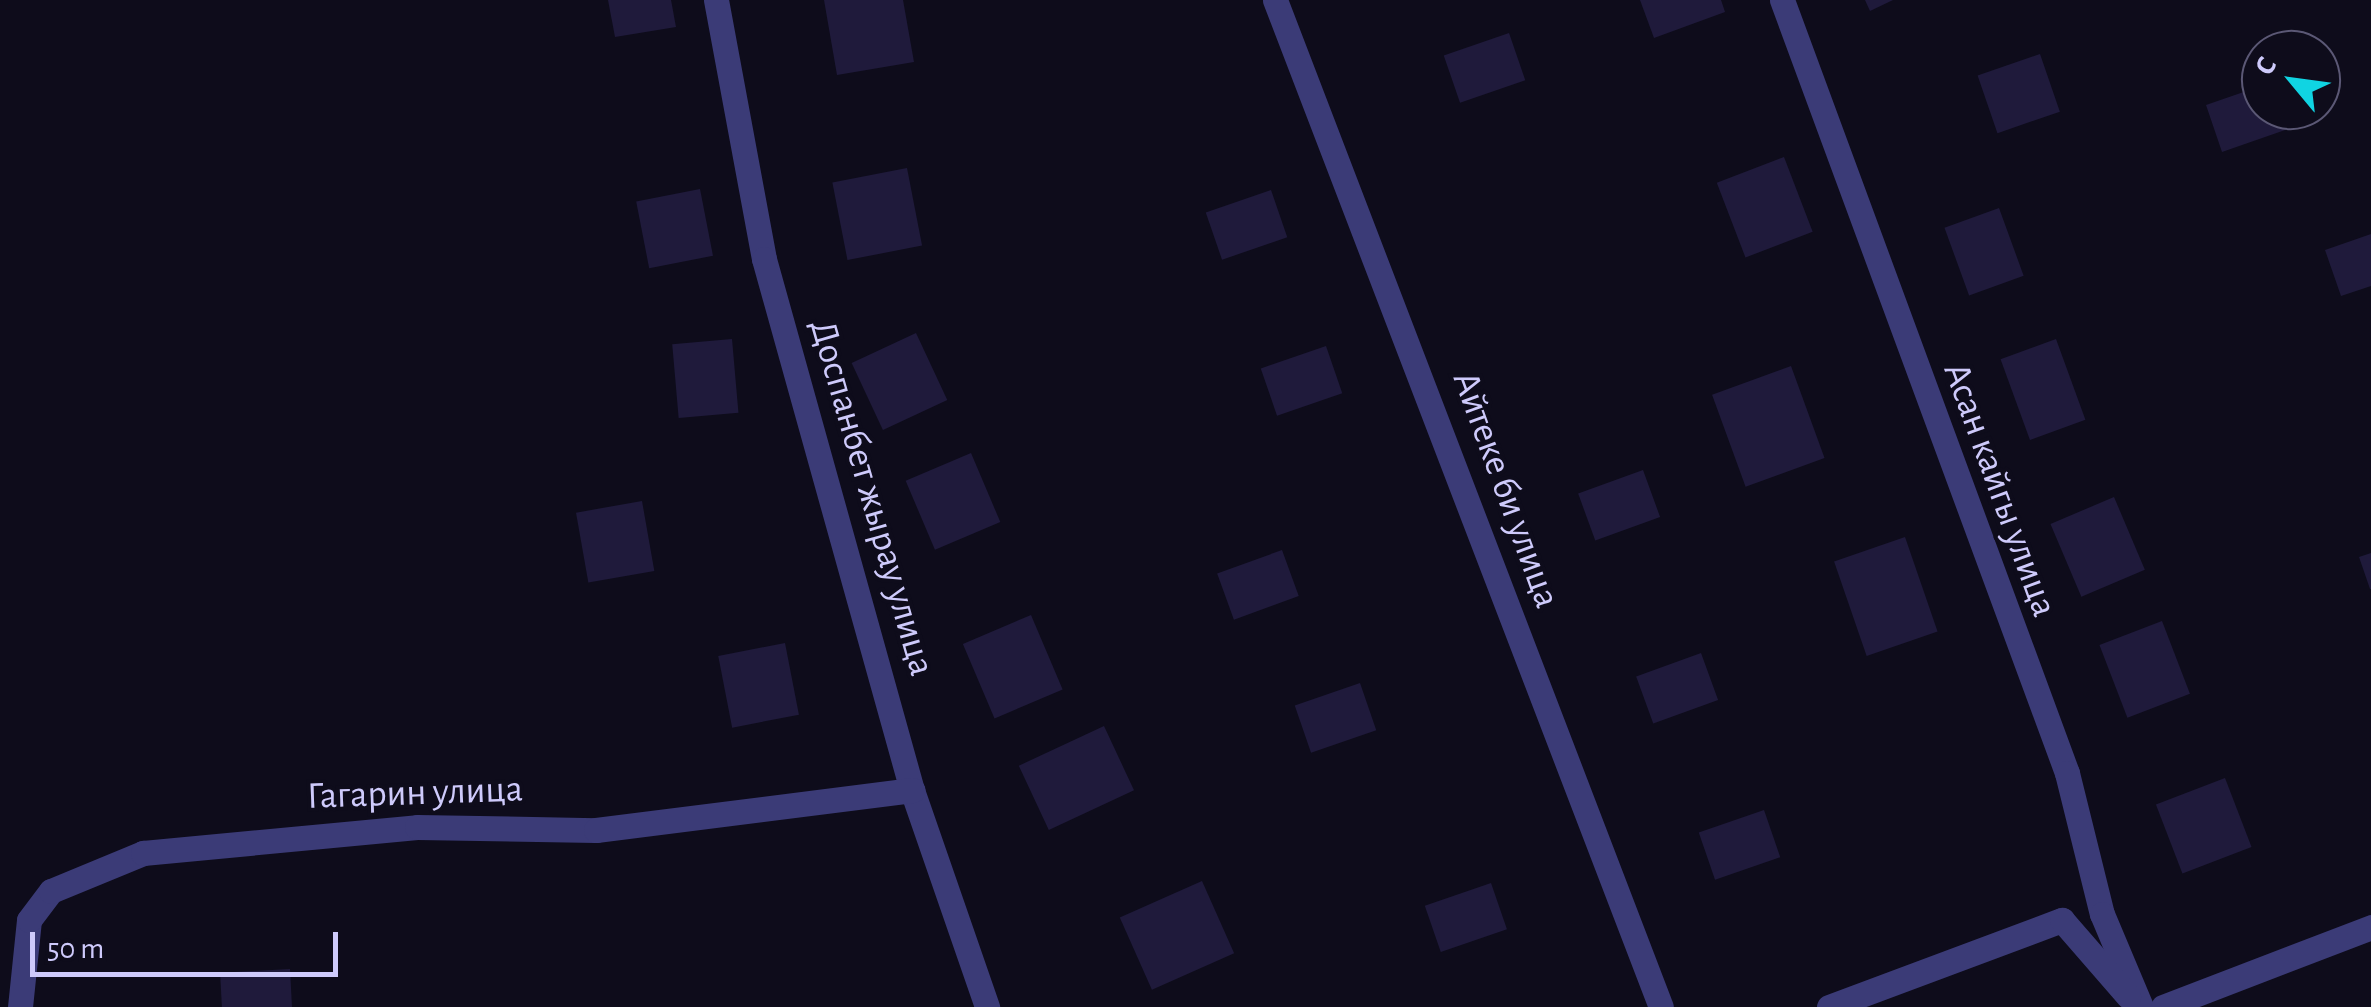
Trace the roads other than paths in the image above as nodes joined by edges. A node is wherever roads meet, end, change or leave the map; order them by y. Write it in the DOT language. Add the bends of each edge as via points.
graph roads {
  1 [pos="716,0"];
  2 [pos="1275,0"];
  3 [pos="1782,0"];
  4 [pos="912,790"];
  5 [pos="2371,926"];
  6 [pos="20,1007"];
  7 [pos="987,1007"];
  8 [pos="1661,1007"];
  9 [pos="1828,1007"];
  10 [pos="2140,1007"];
  11 [pos="2163,1007"];
  1 -- 4 [label="street, Доспанбет жырау улица" via="764,259"];
  2 -- 8 [label="street, Айтеке би улица"];
  3 -- 10 [label="street, Асан кайгы улица" via="2067,773 2102,914"];
  4 -- 6 [label="street, Гагарин улица" via="633,827 418,827 143,853 51,891 29,920"];
  4 -- 7 [label="street, Доспанбет жырау улица"];
  5 -- 11 [label="street"];
  9 -- 10 [label="street" via="2062,920"];
}
